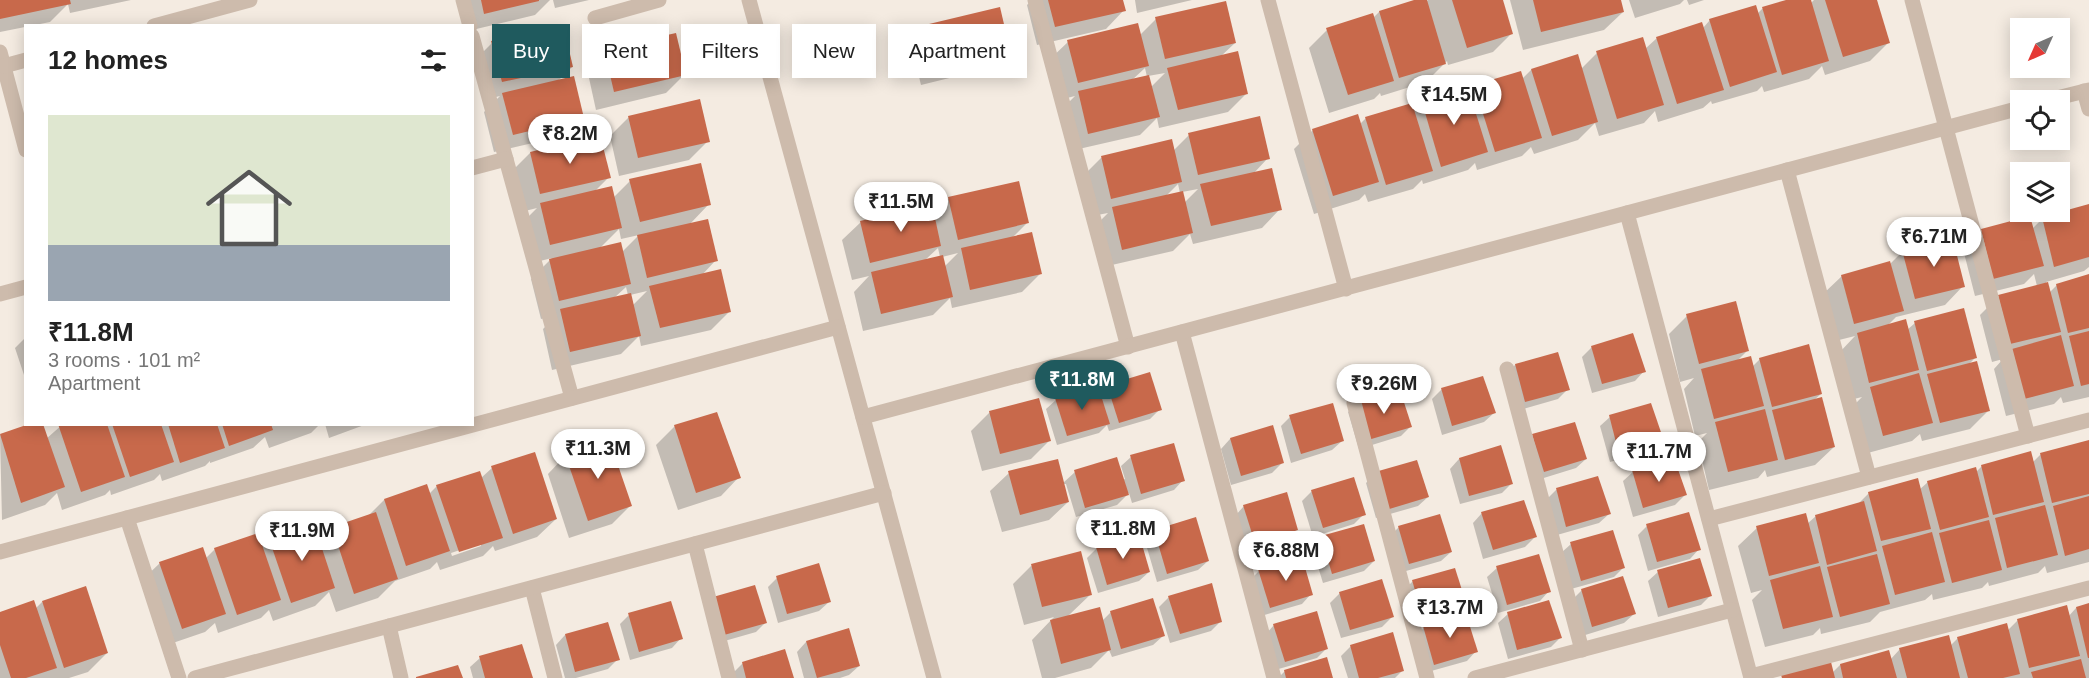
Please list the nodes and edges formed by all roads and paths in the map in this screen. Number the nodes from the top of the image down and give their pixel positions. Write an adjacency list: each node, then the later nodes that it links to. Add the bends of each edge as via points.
1 (250, 0): 8 (street)
2 (463, 0): 11 (street)
3 (658, 0): 9 (street)
4 (749, 0): 28 (street)
5 (1035, 0): 30 (street)
6 (1268, 0): 26 (street)
7 (1912, 0): 19 (street)
8 (232, 2): 10 (street)
9 (595, 18)
10 (160, 24)
11 (469, 24)
12 (474, 43): 21 (street)
13 (2, 59): 14 (street); 20 (street)
14 (24, 60)
15 (2087, 90): 16 (street); 17 (street)
16 (2070, 94)
17 (2089, 109)
18 (2010, 111): 19 (street)
19 (1946, 128): 23 (street); 38 (street)
20 (24, 142)
21 (506, 159): 22 (street); 32 (street)
22 (474, 167)
23 (1787, 170): 24 (street); 39 (street)
24 (1627, 213): 26 (street); 42 (street)
25 (24, 288): 27 (street)
26 (1346, 289): 29 (street)
27 (0, 294)
28 (838, 327): 32 (street); 34 (street)
29 (1182, 332): 30 (street); 58 (street)
30 (1128, 347): 34 (street)
31 (1507, 369): 49 (street)
32 (572, 398): 36 (street)
33 (1354, 403): 59 (street)
34 (863, 417): 40 (street)
35 (2089, 420): 38 (street)
36 (474, 424)
37 (468, 426): 41 (street)
38 (2028, 435): 39 (street)
39 (1869, 477): 42 (street)
40 (884, 493): 43 (street); 57 (street)
41 (128, 518): 44 (street); 52 (street)
42 (1709, 519): 47 (street)
43 (695, 544): 45 (street); 56 (street)
44 (0, 552)
45 (532, 588): 48 (street); 55 (street)
46 (2089, 588): 51 (street)
47 (1732, 610): 49 (street); 51 (street)
48 (389, 626): 50 (street); 54 (street)
49 (1582, 650): 60 (street)
50 (229, 674): 53 (street)
51 (1751, 677)
52 (179, 678)
53 (195, 678)
54 (401, 678)
55 (555, 678)
56 (729, 678)
57 (934, 678)
58 (1274, 678)
59 (1427, 678)
60 (1475, 678)

